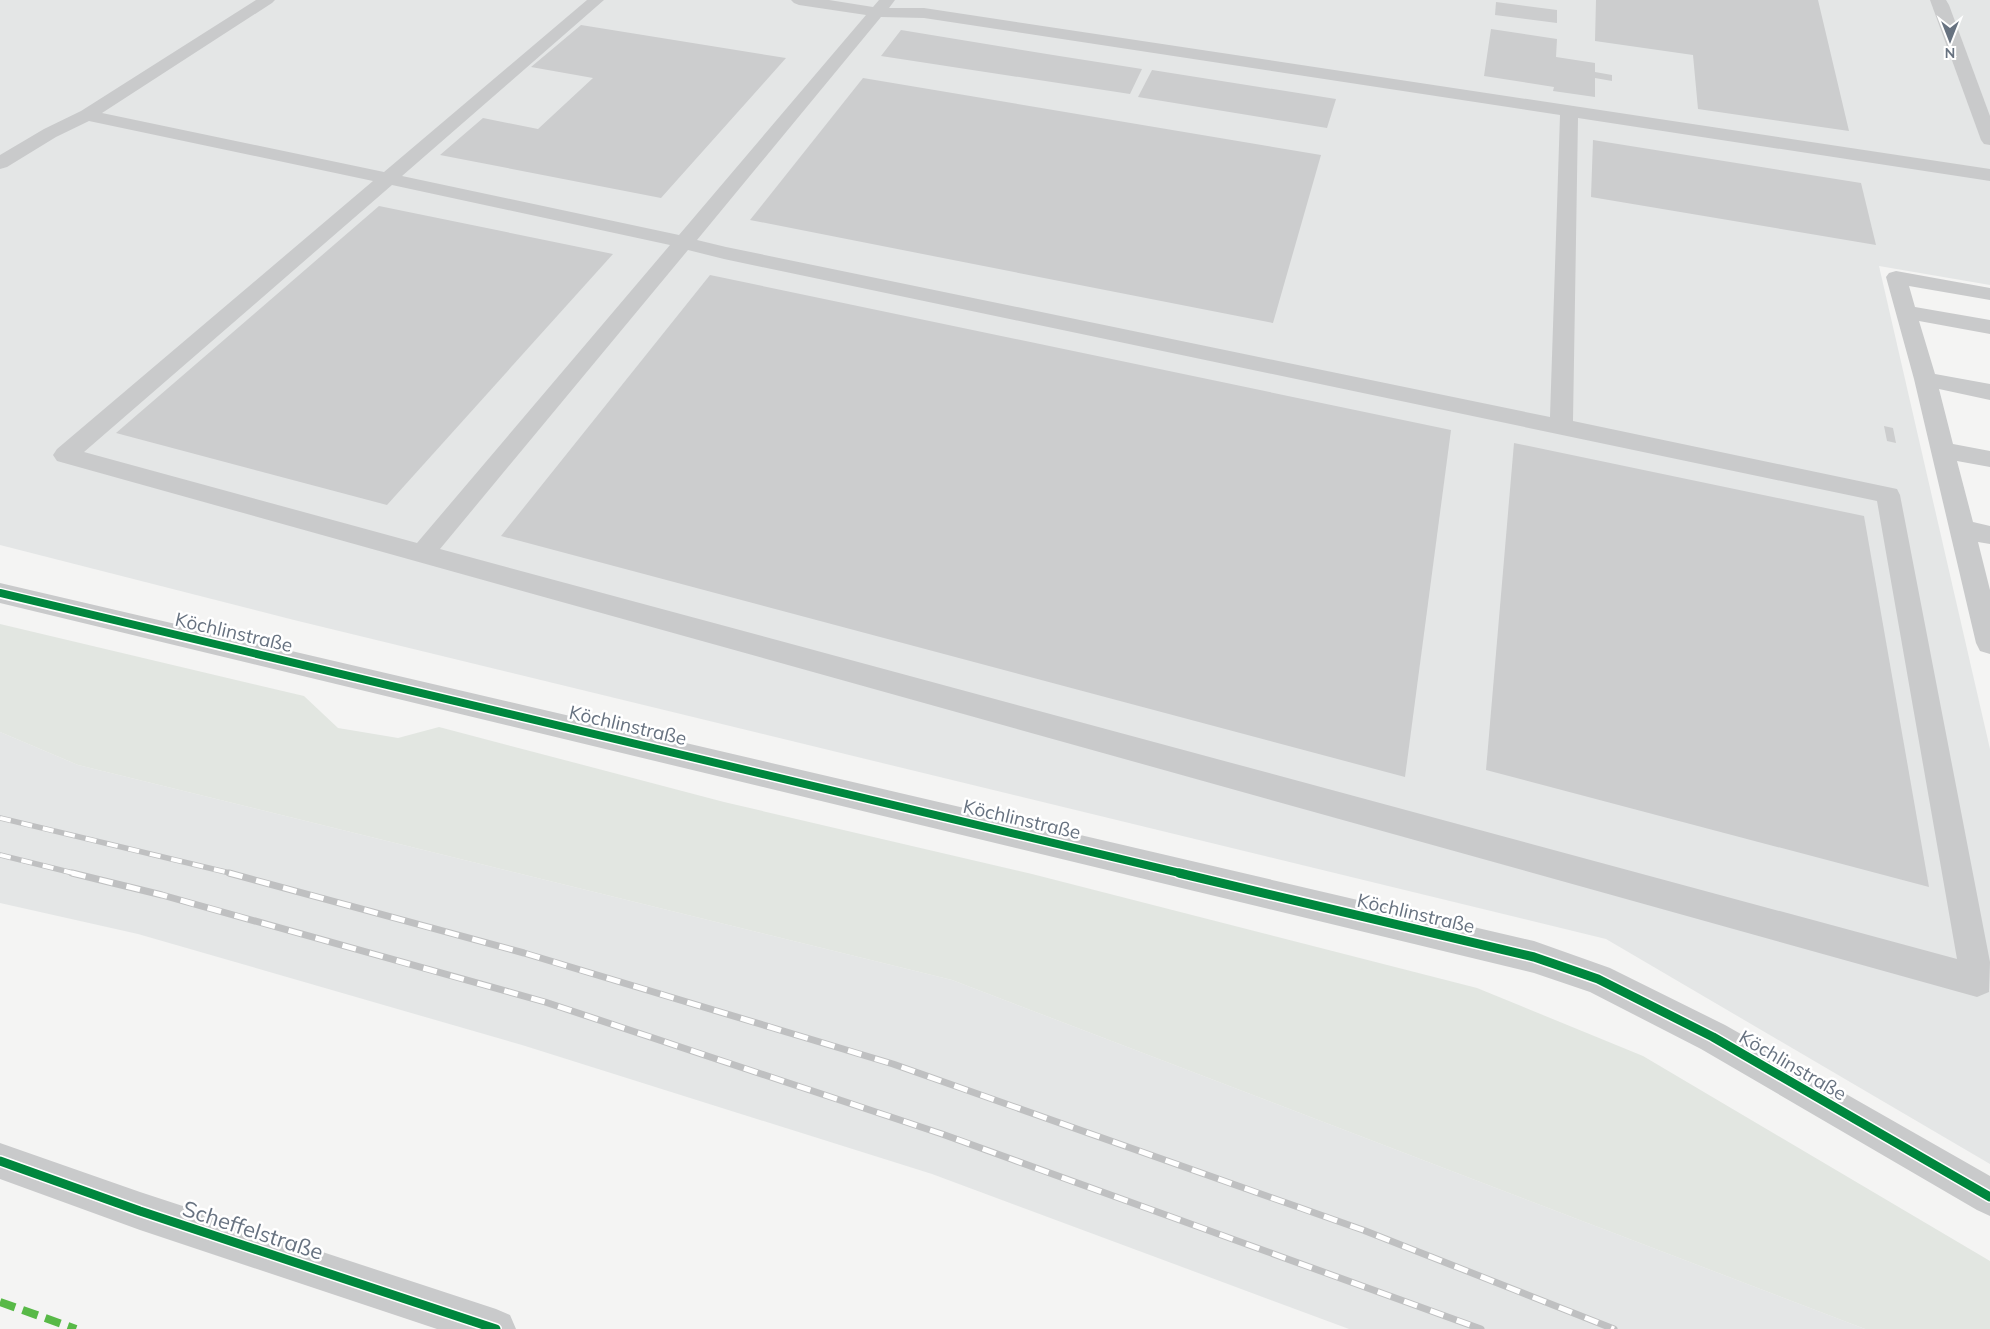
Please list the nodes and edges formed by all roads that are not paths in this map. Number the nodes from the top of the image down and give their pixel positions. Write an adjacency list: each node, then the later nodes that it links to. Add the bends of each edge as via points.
1 (268, 0): 7 (street)
2 (596, 0): 11 (street)
3 (799, 0): 5 (street)
4 (1938, 0): 8 (street)
5 (882, 6): 6 (street); 12 (street)
6 (1569, 111): 10 (street); 18 (street)
7 (87, 115): 9 (street); 11 (street)
8 (1990, 140)
9 (3, 158)
10 (1990, 175)
11 (387, 178): 12 (street); 23 (street, via 65,455)
12 (684, 242): 18 (street); 23 (street)
13 (1990, 294): 14 (street, via 1896,277)
14 (1906, 312): 15 (street); 16 (street)
15 (1990, 327)
16 (1925, 379): 17 (street); 19 (street)
17 (1990, 392)
18 (1561, 427): 23 (street, via 1888,495 1977,981)
19 (1942, 450): 20 (street); 21 (street)
20 (1990, 459)
21 (1962, 529): 22 (street); 25 (street)
22 (1990, 535)
23 (422, 554)
24 (0, 594): 28 (street, Köchlinstraße, via 1534,957 1598,979 1713,1038)
25 (1986, 609): 26 (street)
26 (1990, 643)
27 (0, 1161): 29 (street, Scheffelstraße)
28 (1990, 1198)
29 (496, 1329)

